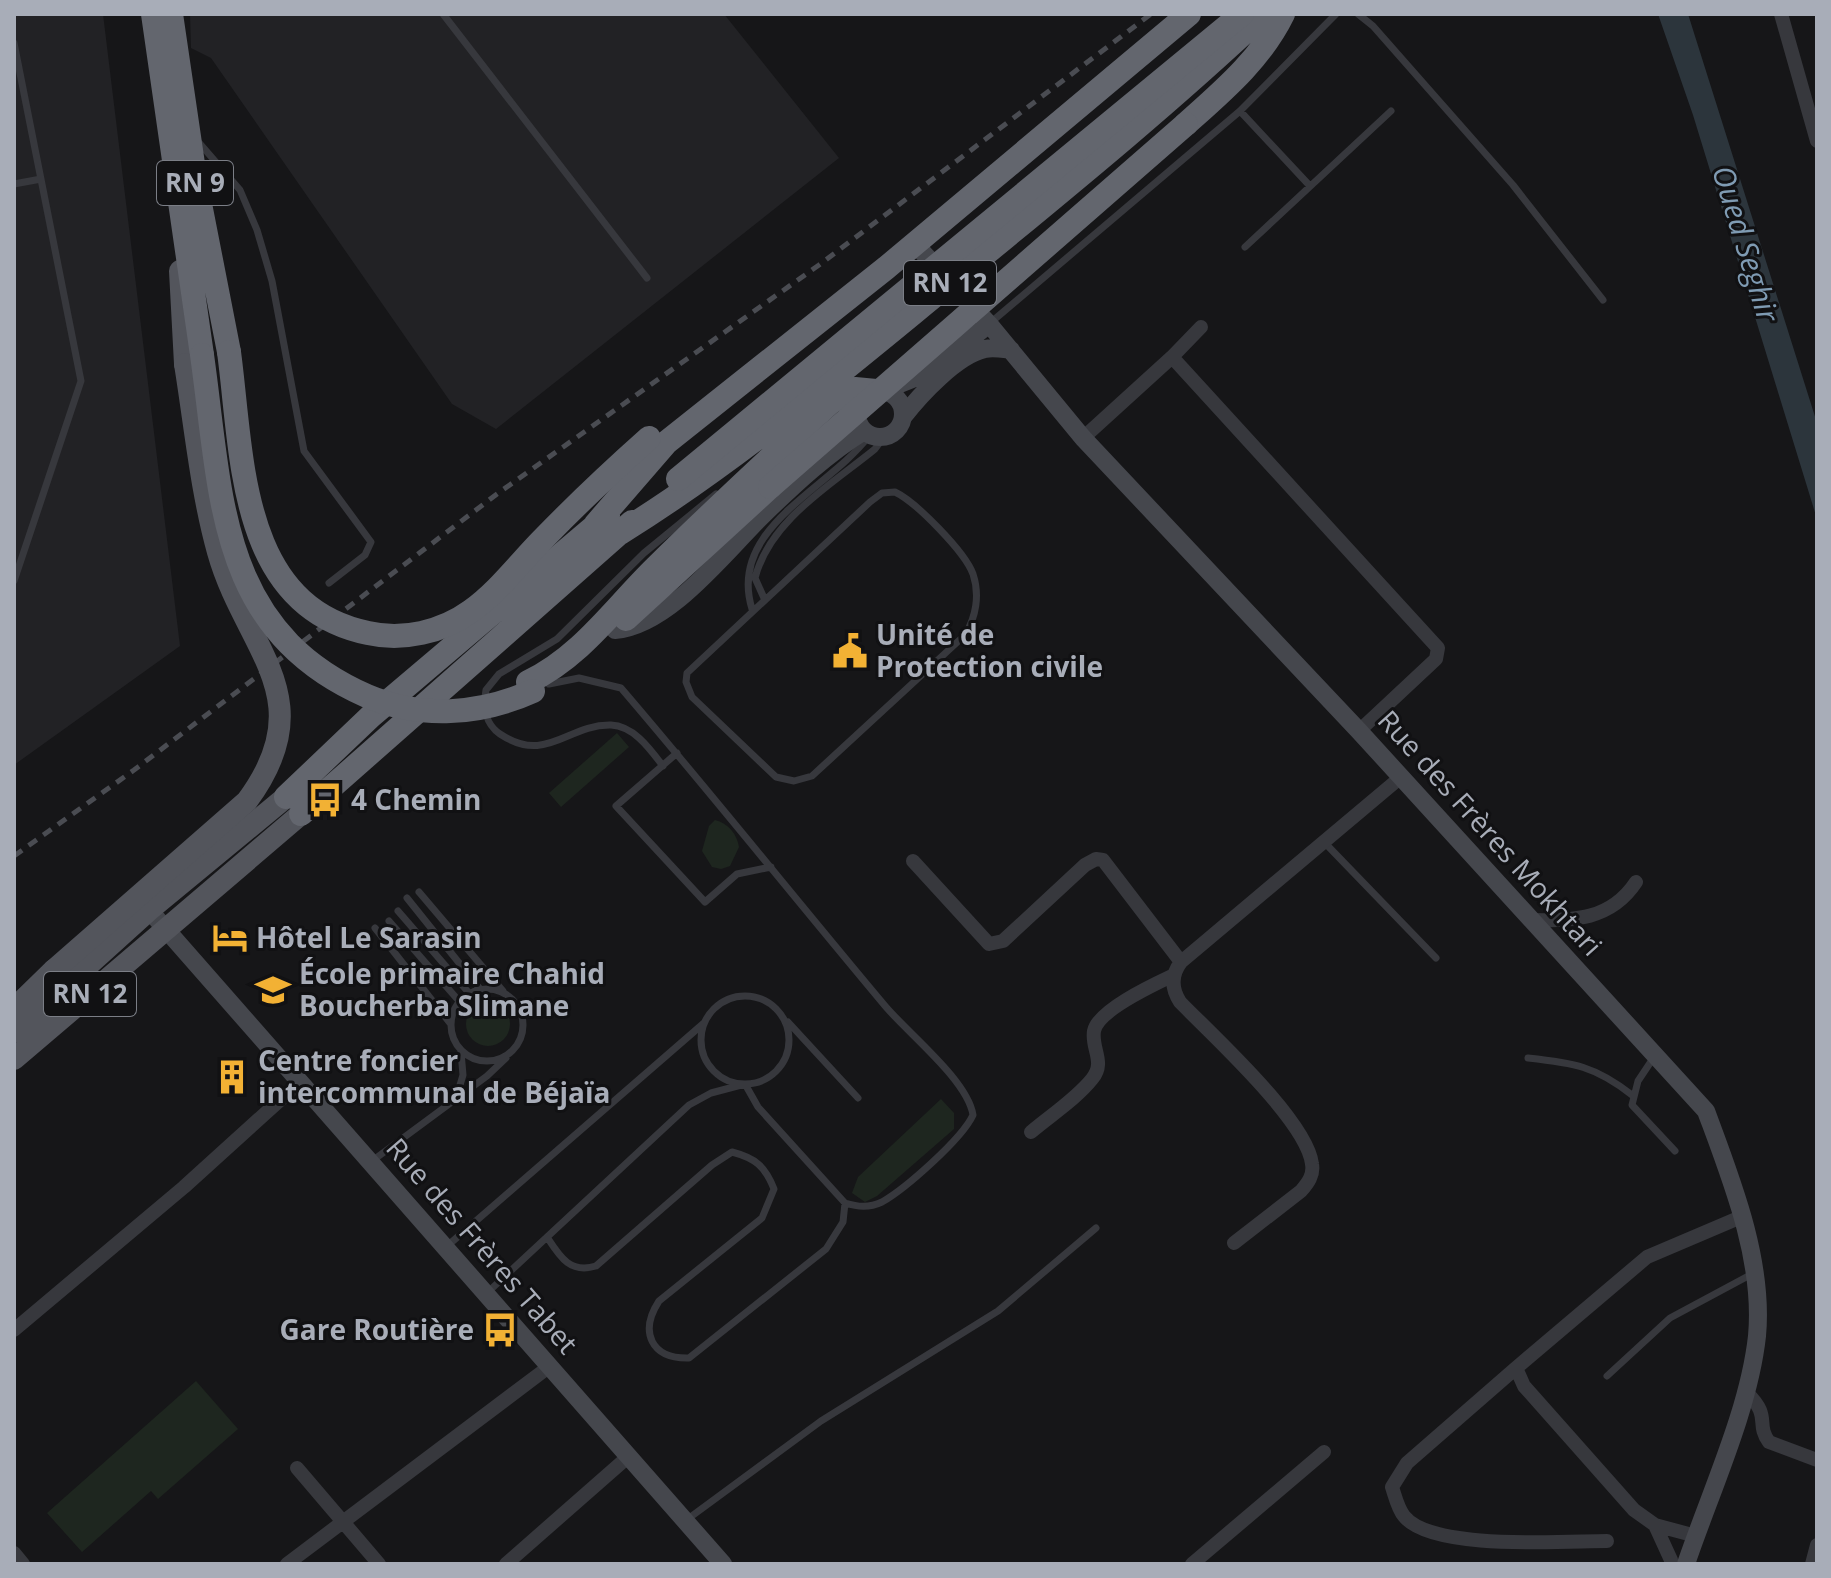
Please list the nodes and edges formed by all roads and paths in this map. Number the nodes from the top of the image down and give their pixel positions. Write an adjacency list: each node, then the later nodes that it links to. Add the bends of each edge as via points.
1 (153, 14): 17 (highway)
2 (171, 14): 15 (highway, RN 9)
3 (443, 14): 23 (lane)
4 (1189, 14): 21 (highway, RN 12)
5 (1218, 14): 36 (highway, RN 12)
6 (1242, 14): 36 (highway, RN 12, bridge)
7 (1264, 14): 24 (highway, RN 12, via 1195,79)
8 (1283, 14): 45 (highway, bridge, via 1251,63 1186,124 805,456)
9 (1336, 14): 13 (lane)
10 (1358, 14): 25 (lane, via 1513,185)
11 (1781, 14): 16 (street)
12 (14, 43): 18 (lane)
13 (1240, 111): 20 (lane); 26 (lane)
14 (1391, 111): 20 (lane)
15 (189, 134): 17 (highway, RN 9); 42 (lane, via 240,190 257,230 272,281 304,451 371,542 365,555)
16 (1817, 141)
17 (186, 173): 29 (highway, RN 9); 29 (main road)
18 (41, 179): 19 (lane); 41 (lane, via 81,381)
19 (14, 184)
20 (1310, 186): 22 (lane)
21 (915, 244): 24 (street, Rue des Frères Mokhtari); 29 (highway, bridge, via 868,268 816,305 649,438 474,609 440,628 382,636 356,631 316,613 277,575 264,551); 39 (highway, RN 12, via 667,442)
22 (1245, 247)
23 (647, 278)
24 (950, 283): 26 (street, Rue des Frères Mokhtari); 40 (highway, RN 12, via 696,486)
25 (1603, 300)
26 (989, 324): 28 (street, Rue des Frères Mokhtari); 31 (street, via 930,372)
27 (1201, 327): 30 (street)
28 (1011, 350): 32 (street, via 985,349 969,357 934,382); 34 (street, Rue des Frères Mokhtari)
29 (207, 356): 46 (highway, bridge, via 226,521 238,564 264,614 300,657 376,699 435,712 496,705); 70 (main road, bridge, via 219,555 277,686 280,730 269,768 247,801)
30 (1172, 357): 34 (street); 47 (street, via 1438,648 1436,659)
31 (879, 391): 32 (street, via 900,403); 33 (street, via 859,404 857,418); 35 (highway, via 849,391)
32 (903, 417): 33 (street, via 897,430)
33 (873, 434): 43 (lane, via 875,449 769,543 755,578); 44 (lane, via 762,538 747,577); 45 (street, via 824,458 685,593 634,629)
34 (1083, 438): 47 (street, Rue des Frères Mokhtari)
35 (773, 455): 37 (lane, via 754,462); 46 (highway)
36 (673, 473): 39 (highway, RN 12); 40 (highway, RN 12)
37 (731, 481)
38 (719, 491): 49 (lane, via 644,553 557,639 499,674 483,702 497,732 522,746 548,745 611,725 630,731)
39 (595, 525): 51 (highway, RN 12, via 371,716)
40 (620, 533): 51 (highway, RN 12)
41 (15, 576)
42 (329, 583)
43 (764, 598): 44 (lane); 44 (lane, via 870,502 895,492 910,500 965,562 973,575 977,612 965,635 812,776 794,781 776,777 692,697 686,682 687,673)
44 (752, 609)
45 (615, 630): 46 (highway)
46 (539, 683): 48 (lane, via 579,678 621,688)
47 (1359, 731): 50 (street, Rue des Frères Mokhtari)
48 (677, 753): 49 (lane); 54 (lane)
49 (663, 766): 54 (lane, via 616,806 705,902 737,874)
50 (1401, 777): 52 (street); 60 (street, Rue des Frères Mokhtari)
51 (293, 806): 58 (main road, RN 12); 63 (main road, RN 12)
52 (1324, 842): 64 (lane); 65 (street)
53 (913, 861): 65 (street, via 989,944 1003,941 1085,865 1103,860)
54 (771, 867): 88 (lane, via 971,1102 967,1128 904,1184 881,1202 860,1208)
55 (1636, 882): 60 (street, via 1629,894 1597,916)
56 (419, 892): 68 (lane)
57 (407, 898): 66 (lane)
58 (149, 910): 63 (street); 74 (main road, RN 12)
59 (398, 911): 67 (lane)
60 (1532, 920): 76 (street, Rue des Frères Mokhtari)
61 (389, 921): 69 (lane)
62 (375, 928): 72 (lane)
63 (166, 929): 79 (main road, RN 12); 80 (street, Rue des Frères Tabet)
64 (1436, 958)
65 (1178, 968): 85 (street, via 1099,1022 1094,1030 1099,1066 1093,1078); 92 (street, via 1176,996 1280,1107 1313,1165 1301,1191)
66 (480, 989): 67 (lane); 68 (lane)
67 (469, 993): 69 (lane)
68 (504, 993): 77 (lane, via 521,1011 523,1023 522,1035)
69 (459, 1001): 72 (lane)
70 (14, 1009)
71 (781, 1015): 73 (lane, via 747,996 721,1003); 81 (lane, via 789,1041 780,1066 771,1076); 84 (lane)
72 (450, 1023): 75 (lane)
73 (704, 1023): 81 (lane, via 701,1037 708,1064 718,1075); 93 (lane)
74 (14, 1032)
75 (459, 1047): 77 (lane, via 475,1060); 83 (lane, via 463,1075)
76 (1656, 1055): 82 (lane); 89 (street, Rue des Frères Mokhtari, via 1706,1111)
77 (507, 1057): 83 (lane)
78 (1528, 1058): 82 (lane, via 1586,1066)
79 (14, 1059)
80 (301, 1081): 87 (street, Rue des Frères Tabet); 96 (street)
81 (745, 1084): 88 (lane, via 758,1107); 91 (lane, via 689,1105)
82 (1632, 1095): 86 (lane, via 1632,1105)
83 (456, 1097): 87 (lane)
84 (858, 1098)
85 (1031, 1132)
86 (1675, 1151)
87 (372, 1161): 93 (street, Rue des Frères Tabet)
88 (845, 1203): 91 (lane, via 843,1222 826,1249 689,1358 672,1358 657,1348 647,1331 649,1316 659,1301 762,1218 774,1189 753,1157 732,1152 712,1165 596,1266 582,1271 570,1267)
89 (1741, 1217): 94 (street, Rue des Frères Mokhtari); 98 (street, via 1647,1257)
90 (1096, 1228): 105 (lane, via 998,1311 821,1421)
91 (547, 1237): 95 (lane)
92 (1234, 1243)
93 (446, 1247): 95 (street, Rue des Frères Tabet)
94 (1754, 1273): 99 (lane, via 1670,1318); 100 (street, Rue des Frères Mokhtari, via 1757,1334)
95 (486, 1293): 97 (street, Rue des Frères Tabet)
96 (14, 1330)
97 (550, 1366): 102 (street, Rue des Frères Tabet); 106 (street)
98 (1516, 1368): 107 (street, via 1532,1394 1634,1510); 108 (street, via 1407,1463 1392,1487 1404,1517 1421,1529 1486,1541)
99 (1607, 1376)
100 (1747, 1393): 103 (street, via 1762,1409 1769,1442); 111 (street, Rue des Frères Mokhtari)
101 (1324, 1452): 117 (street)
102 (629, 1456): 105 (street, Rue des Frères Tabet); 112 (street)
103 (1817, 1460)
104 (297, 1468): 106 (street)
105 (685, 1521): 116 (street, Rue des Frères Tabet)
106 (341, 1523): 114 (street); 115 (street)
107 (1655, 1525): 111 (street); 111 (street)
108 (1607, 1541)
109 (1817, 1545): 118 (street)
110 (14, 1553): 113 (street)
111 (1681, 1554)
112 (516, 1561)
113 (23, 1564)
114 (287, 1564)
115 (379, 1564)
116 (723, 1564)
117 (1192, 1564)
118 (1812, 1564)

